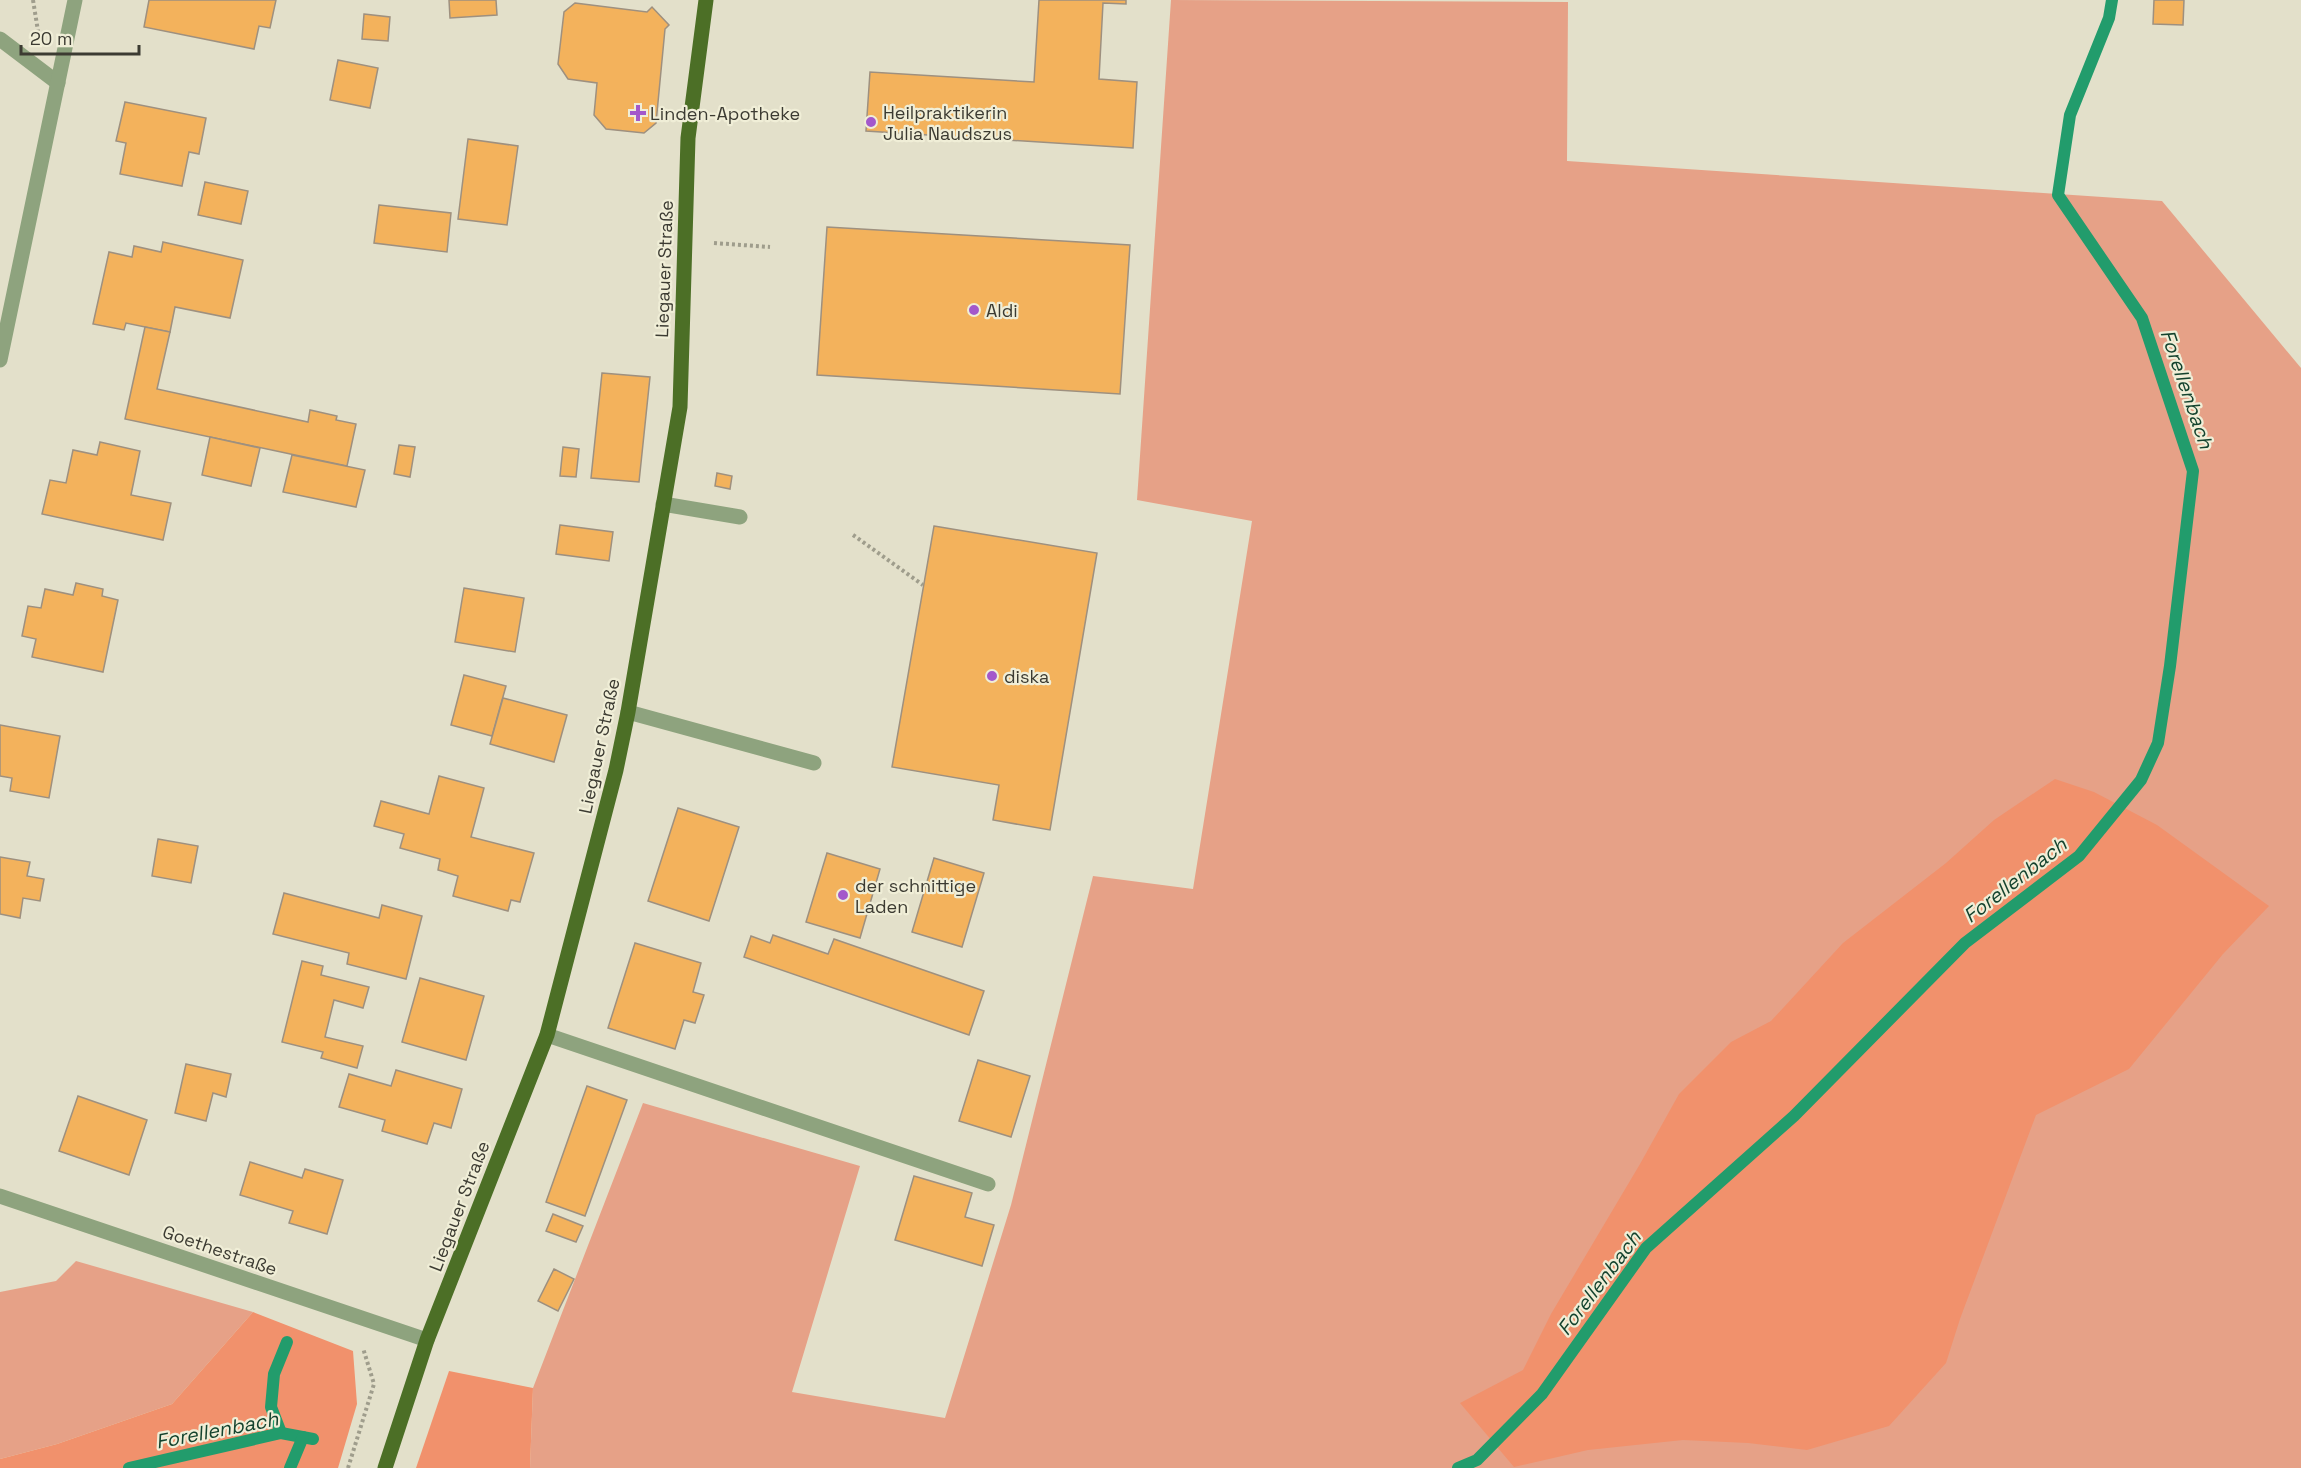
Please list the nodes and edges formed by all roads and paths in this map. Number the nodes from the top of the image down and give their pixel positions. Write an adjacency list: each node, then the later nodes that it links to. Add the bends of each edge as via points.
1 (75, 0): 4 (street)
2 (706, 0): 8 (main road, Liegauer Straße, via 688,138 680,407)
3 (0, 39): 4 (street)
4 (58, 83): 7 (street)
5 (706, 242): 6 (path)
6 (770, 248)
7 (0, 360)
8 (663, 504): 9 (street); 12 (main road, Liegauer Straße)
9 (740, 518)
10 (853, 535): 11 (path)
11 (923, 585)
12 (628, 712): 13 (street); 14 (main road, Liegauer Straße)
13 (814, 763)
14 (547, 1035): 15 (street); 18 (main road, Liegauer Straße)
15 (988, 1184)
16 (0, 1196): 17 (street, Goethestraße)
17 (354, 1316): 18 (street, Goethestraße); 19 (path, via 374,1384)
18 (427, 1340): 20 (main road, Liegauer Straße)
19 (348, 1468)
20 (385, 1468)

